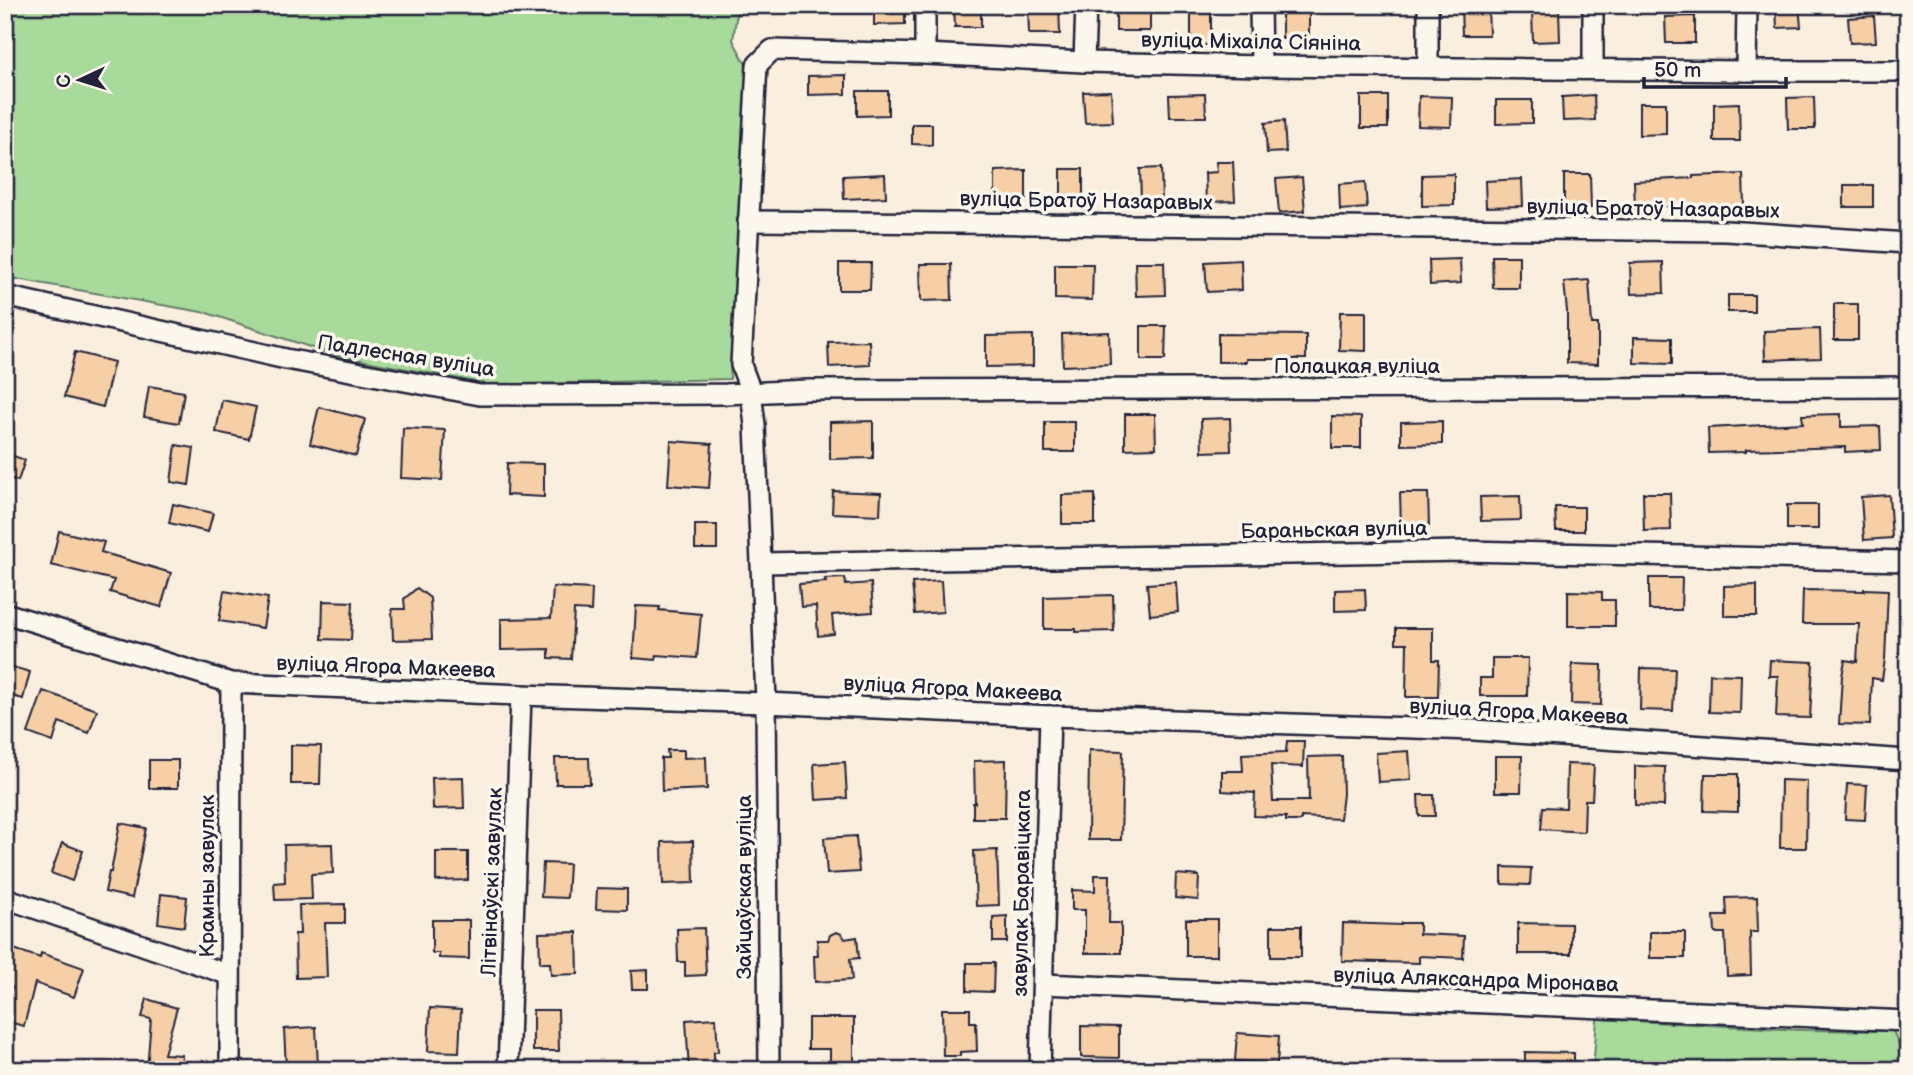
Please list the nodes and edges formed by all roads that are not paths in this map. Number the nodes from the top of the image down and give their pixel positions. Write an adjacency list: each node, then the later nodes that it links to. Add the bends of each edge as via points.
1 (925, 5): 7 (street)
2 (1086, 5): 8 (street)
3 (1260, 5): 9 (street)
4 (1428, 5): 10 (street)
5 (1593, 5): 11 (street)
6 (1747, 5): 12 (street)
7 (925, 54): 8 (street, вуліца Міхаіла Сіяніна); 14 (street, вуліца Міхаіла Сіяніна, via 772,50 757,65)
8 (1084, 62): 9 (street, вуліца Міхаіла Сіяніна)
9 (1261, 66): 10 (street, вуліца Міхаіла Сіяніна)
10 (1428, 67): 11 (street, вуліца Міхаіла Сіяніна)
11 (1593, 69): 12 (street, вуліца Міхаіла Сіяніна)
12 (1746, 71): 13 (street, вуліца Міхаіла Сіяніна)
13 (1908, 71)
14 (748, 221): 15 (street, вуліца Братоў Назаравых, via 1726,231); 19 (street, via 741,365)
15 (1908, 243)
16 (5, 296): 19 (street, Падлесная вуліца, via 286,359 480,395)
17 (1908, 387): 18 (street, Полацкая вуліца)
18 (807, 390): 19 (street, Падлесная вуліца)
19 (751, 392): 21 (street)
20 (1908, 561): 21 (street, Бараньская вуліца, via 1464,551)
21 (761, 563): 25 (street)
22 (5, 613): 23 (street, вуліца Ягора Макеева)
23 (231, 683): 24 (street, вуліца Ягора Макеева); 29 (street, Крамны завулак)
24 (521, 695): 25 (street, вуліца Ягора Макеева); 33 (street, Літвінаўскі завулак)
25 (766, 703): 26 (street, вуліца Ягора Макеева); 34 (street, Зайцаўская вуліца)
26 (1050, 716): 27 (street, вуліца Ягора Макеева, via 1474,730); 30 (street, завулак Баравіцкага)
27 (1908, 760)
28 (5, 898): 29 (street)
29 (230, 975): 32 (street, Крамны завулак)
30 (1043, 984): 31 (street, вуліца Аляксандра Міронава); 35 (street, завулак Баравіцкага)
31 (1908, 1021)
32 (230, 1070)
33 (508, 1070)
34 (769, 1070)
35 (1040, 1070)

